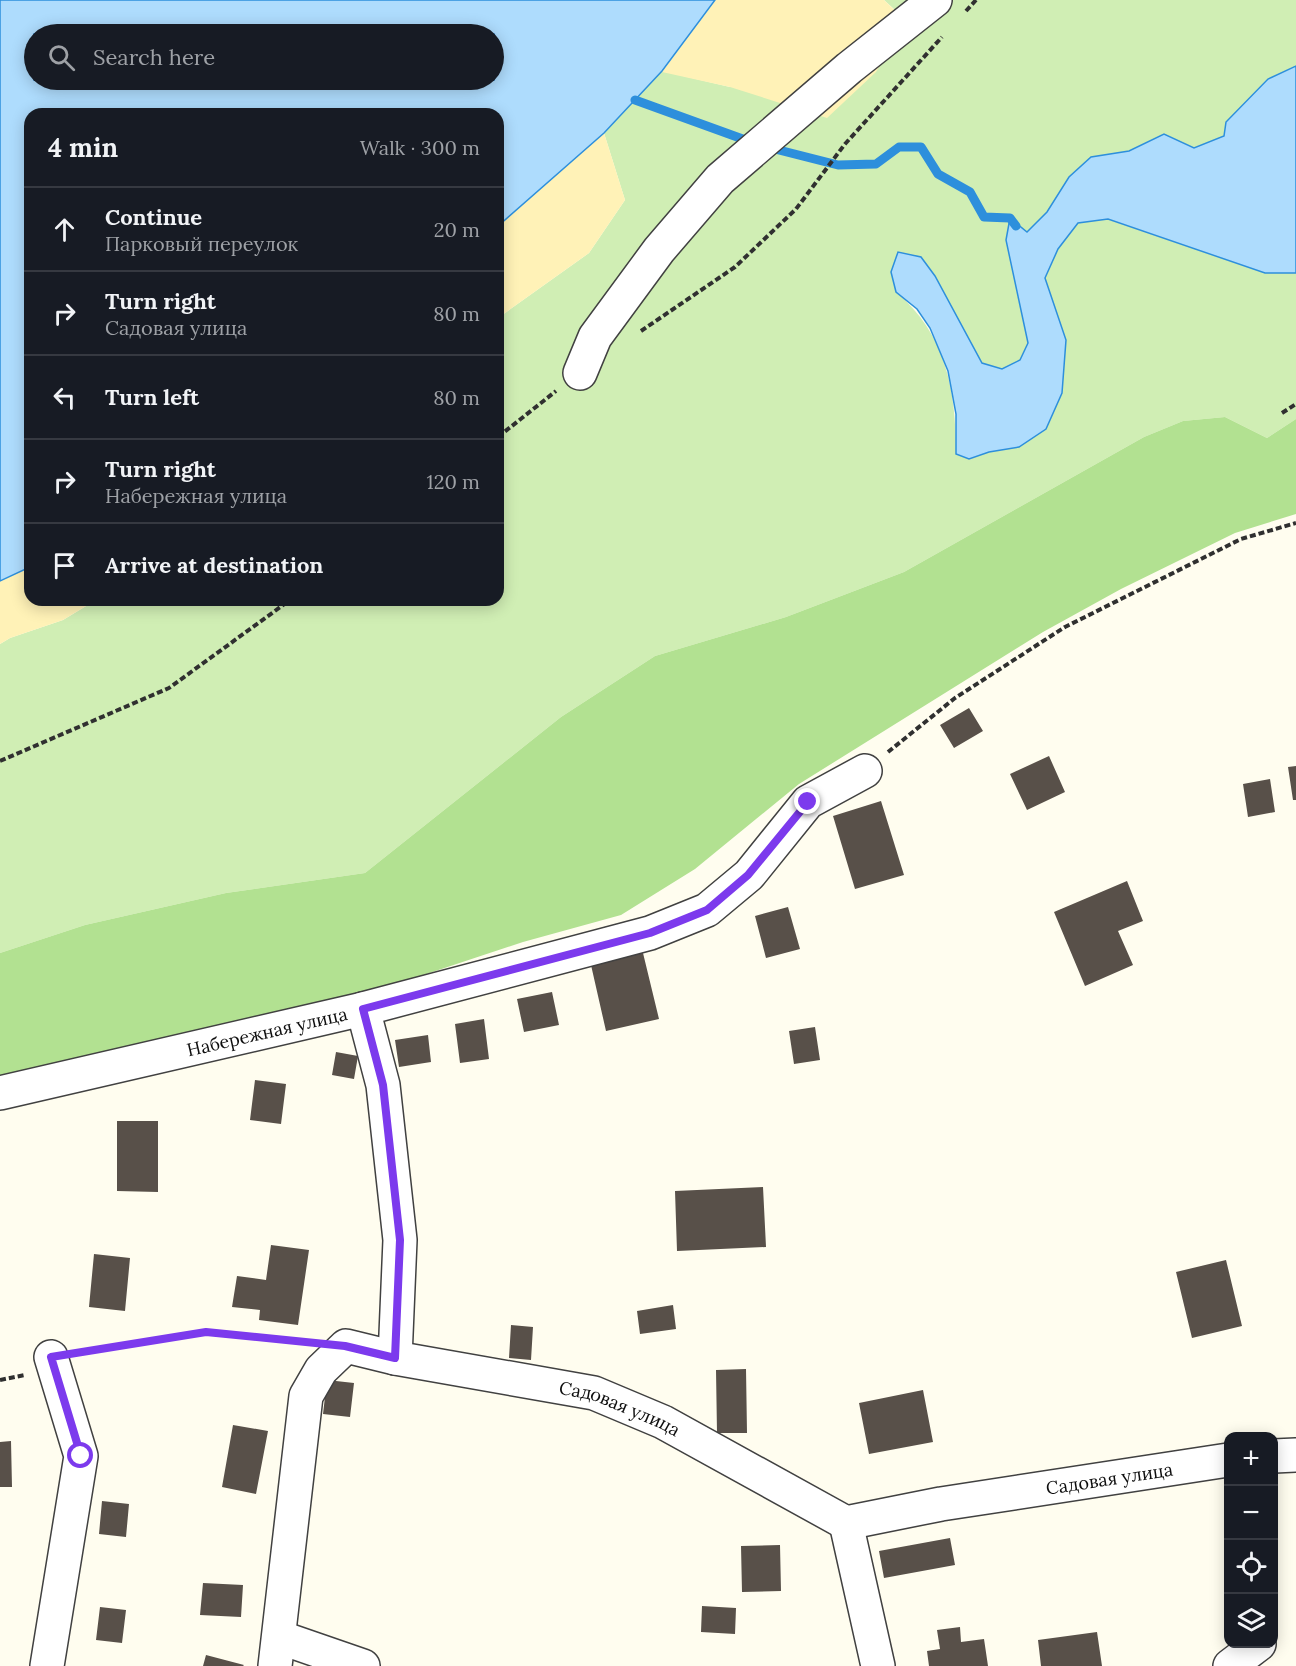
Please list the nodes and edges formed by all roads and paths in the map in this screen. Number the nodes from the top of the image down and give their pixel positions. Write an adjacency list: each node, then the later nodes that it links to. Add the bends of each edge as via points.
1 (976, 0): 2 (path)
2 (948, 8): 5 (street, via 849,68 720,179 659,250 595,337)
3 (945, 34): 4 (path, via 845,144 796,209 735,267)
4 (638, 333)
5 (580, 373): 8 (path)
6 (1296, 404): 7 (path)
7 (1282, 413)
8 (504, 432)
9 (1296, 523): 12 (path, via 1241,539 1065,627 955,698)
10 (282, 606): 11 (path, via 169,688)
11 (0, 761)
12 (864, 771): 13 (street, Набережная улица, via 808,802 748,875 707,910 650,933)
13 (363, 1009): 14 (street, Набережная улица); 17 (street, via 383,1085 400,1240)
14 (0, 1093)
15 (345, 1346): 16 (path, via 206,1332); 17 (street, Садовая улица); 24 (street, via 321,1370 306,1396)
16 (51, 1357): 18 (path, via 50,1369); 25 (street, via 81,1456)
17 (395, 1358): 22 (street, Садовая улица, via 603,1397 663,1422)
18 (0, 1380)
19 (1296, 1455): 20 (street)
20 (1278, 1456)
21 (1224, 1461): 22 (street, Садовая улица, via 940,1504)
22 (846, 1523): 27 (street)
23 (1255, 1648): 28 (street)
24 (277, 1651): 26 (street)
25 (47, 1666)
26 (363, 1666)
27 (878, 1666)
28 (1230, 1666)

